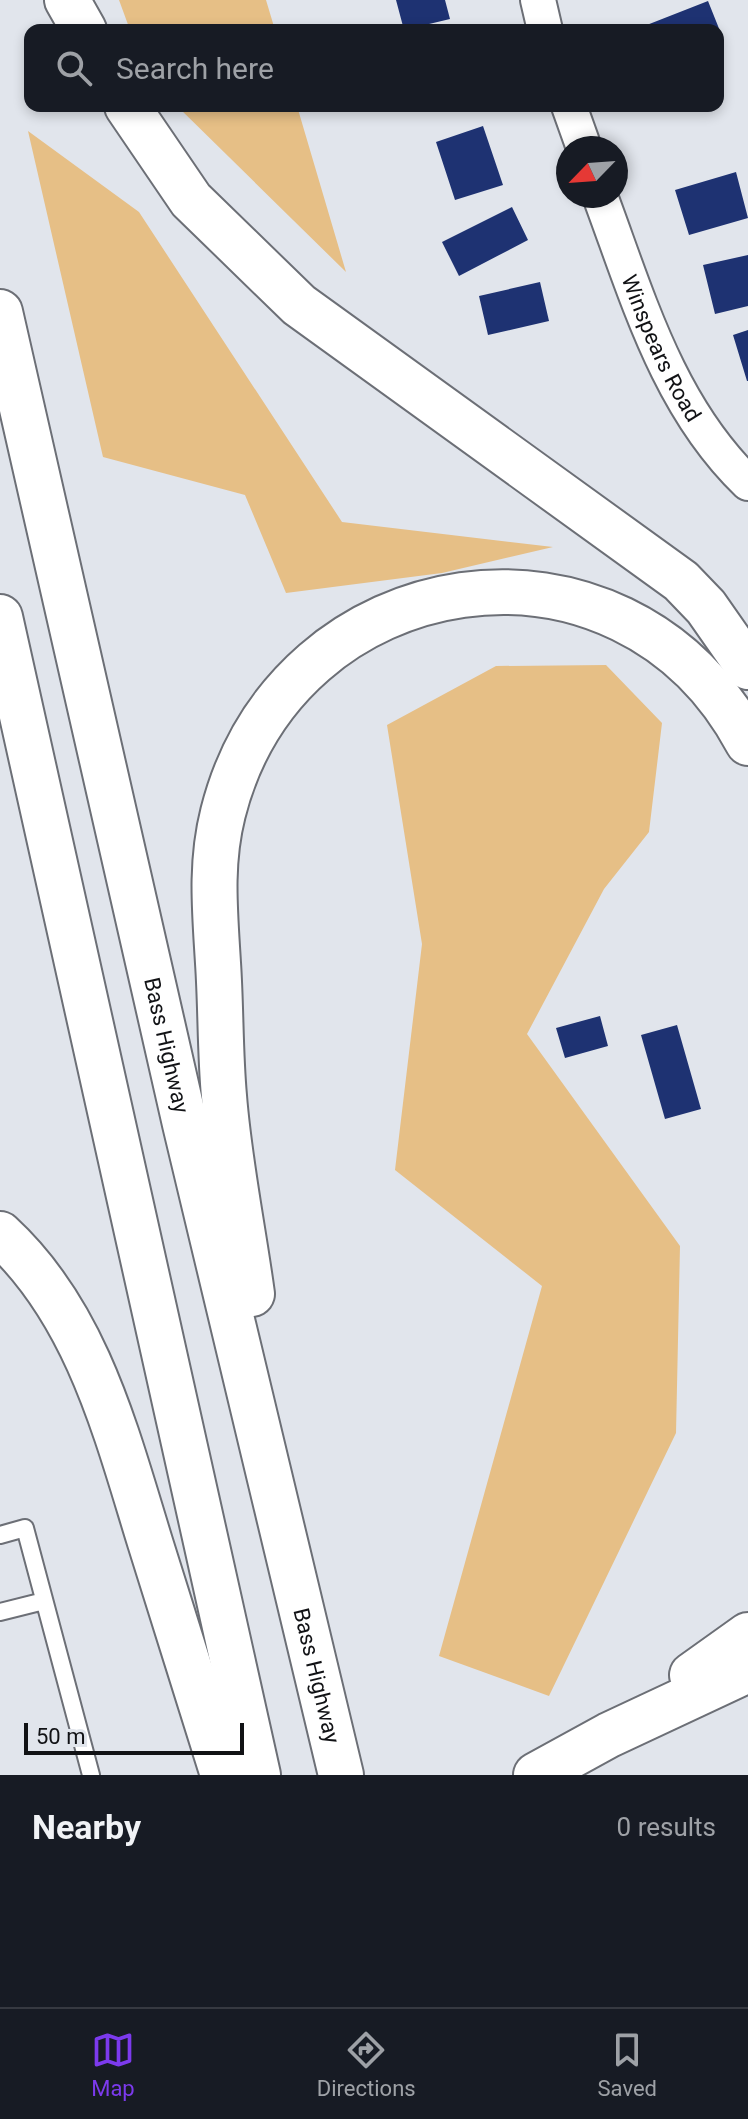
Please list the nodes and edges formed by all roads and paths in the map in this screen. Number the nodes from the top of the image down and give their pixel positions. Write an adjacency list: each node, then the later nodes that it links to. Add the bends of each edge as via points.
1 (67, 0): 3 (highway)
2 (538, 0): 4 (street)
3 (81, 24)
4 (544, 24)
5 (131, 112): 12 (highway, via 191,200 299,305 681,581)
6 (571, 112): 7 (street)
7 (580, 136)
8 (605, 208): 10 (street, Winspears Road, via 664,365 699,428)
9 (0, 312): 16 (highway, Bass Highway, via 185,1124)
10 (748, 483)
11 (0, 617): 24 (highway)
12 (748, 667)
13 (748, 743): 16 (highway, via 701,675 654,636 598,607 539,592 505,590 459,593 422,603 353,633 293,682 250,744 223,814 212,898 224,1097)
14 (0, 1234): 23 (highway, via 38,1274 64,1312 99,1382)
15 (0, 1535): 17 (lane, via 25,1528)
16 (289, 1549): 25 (highway, Bass Highway)
17 (44, 1601): 18 (lane); 22 (lane)
18 (0, 1612)
19 (748, 1635): 21 (highway)
20 (748, 1670): 21 (highway)
21 (609, 1735): 26 (highway)
22 (91, 1775)
23 (223, 1775)
24 (258, 1775)
25 (341, 1775)
26 (536, 1775)

